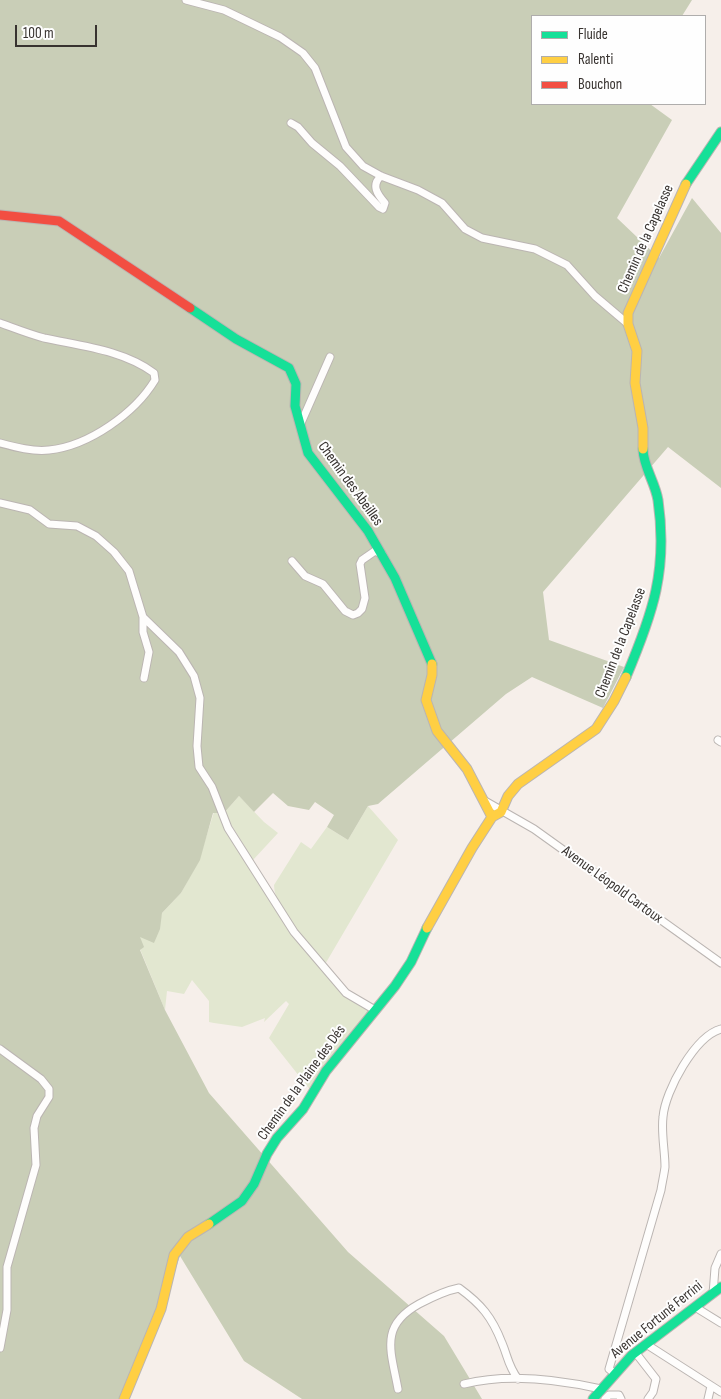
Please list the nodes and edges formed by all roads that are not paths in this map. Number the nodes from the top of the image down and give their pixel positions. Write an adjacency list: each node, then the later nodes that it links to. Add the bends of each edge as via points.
1 (186, 0): 4 (street, via 224,10 280,37 303,53 315,68 346,147 363,166)
2 (291, 123): 4 (street, via 383,209 385,203 375,186)
3 (721, 132): 7 (street, Chemin de la Capelasse, via 685,186 666,224 650,268 630,306)
4 (381, 176): 7 (street, via 442,203 465,229 482,238 535,249 567,265 595,296)
5 (0, 215): 9 (street, Chemin des Abeilles, via 59,221 236,339 289,368 294,375 295,406)
6 (0, 323): 10 (street, via 43,338 80,344 131,359 154,373 155,380 144,398 113,423 72,446 48,451)
7 (628, 324): 17 (street, Chemin de la Capelasse, via 637,347 635,386 643,427 643,456 656,496 661,553 658,586 646,624 610,710 596,729 577,745 524,777 505,798)
8 (330, 357): 9 (street)
9 (300, 423): 12 (street, Chemin des Abeilles, via 308,452 319,470 343,496)
10 (0, 443)
11 (0, 503): 14 (street, via 30,510 49,524 77,526 96,536 129,571)
12 (382, 554): 13 (street, via 374,552 360,564 364,604 353,615 344,611 324,584 305,576); 16 (street, Chemin des Abeilles, via 432,663 426,700 437,730 468,769)
13 (292, 561)
14 (143, 617): 15 (street, via 143,632 149,652); 20 (street, via 179,652 194,676 200,698 199,767 212,787 228,828 294,932 346,993)
15 (144, 678)
16 (484, 800): 17 (street, Chemin des Abeilles); 18 (street, Chemin des Abeilles)
17 (501, 812): 18 (street); 19 (street, Avenue Léopold Cartoux, via 534,829)
18 (492, 817): 20 (street, Chemin de la Plaine des Dés, via 420,940 411,962)
19 (721, 963)
20 (375, 1010): 40 (street, Chemin de la Plaine des Dés, via 326,1071 304,1110 277,1138 242,1201 215,1222 188,1236 179,1246 162,1309)
21 (721, 1029): 33 (street, via 714,1031 691,1051 668,1096 663,1116 665,1169 661,1190 609,1369)
22 (0, 1048): 31 (street, via 42,1079 49,1089 49,1097 36,1116 36,1165 7,1267 7,1310)
23 (721, 1254): 25 (street)
24 (721, 1271): 25 (street)
25 (714, 1279): 27 (street)
26 (721, 1287): 27 (street, Avenue Fortuné Ferrini)
27 (712, 1294): 28 (street, Avenue Fortuné Ferrini)
28 (695, 1307): 29 (street); 30 (street, Avenue Fortuné Ferrini)
29 (721, 1323)
30 (646, 1344): 32 (street, Avenue Fortuné Ferrini); 36 (street)
31 (0, 1348)
32 (635, 1352): 33 (street, Avenue Fortuné Ferrini); 44 (street, via 656,1379 654,1392)
33 (614, 1373): 38 (street, Avenue Fortuné Ferrini)
34 (518, 1379): 35 (street, via 487,1379); 37 (street, via 509,1366 494,1324 480,1304 459,1288 443,1291 397,1320 391,1334); 38 (street, via 575,1383)
35 (464, 1384)
36 (710, 1386): 39 (street); 45 (street)
37 (398, 1389)
38 (601, 1390): 41 (street, Avenue Fortuné Ferrini)
39 (721, 1392)
40 (124, 1399)
41 (593, 1399)
42 (605, 1399): 43 (street, via 609,1395 619,1395)
43 (621, 1399)
44 (648, 1399)
45 (708, 1399)

